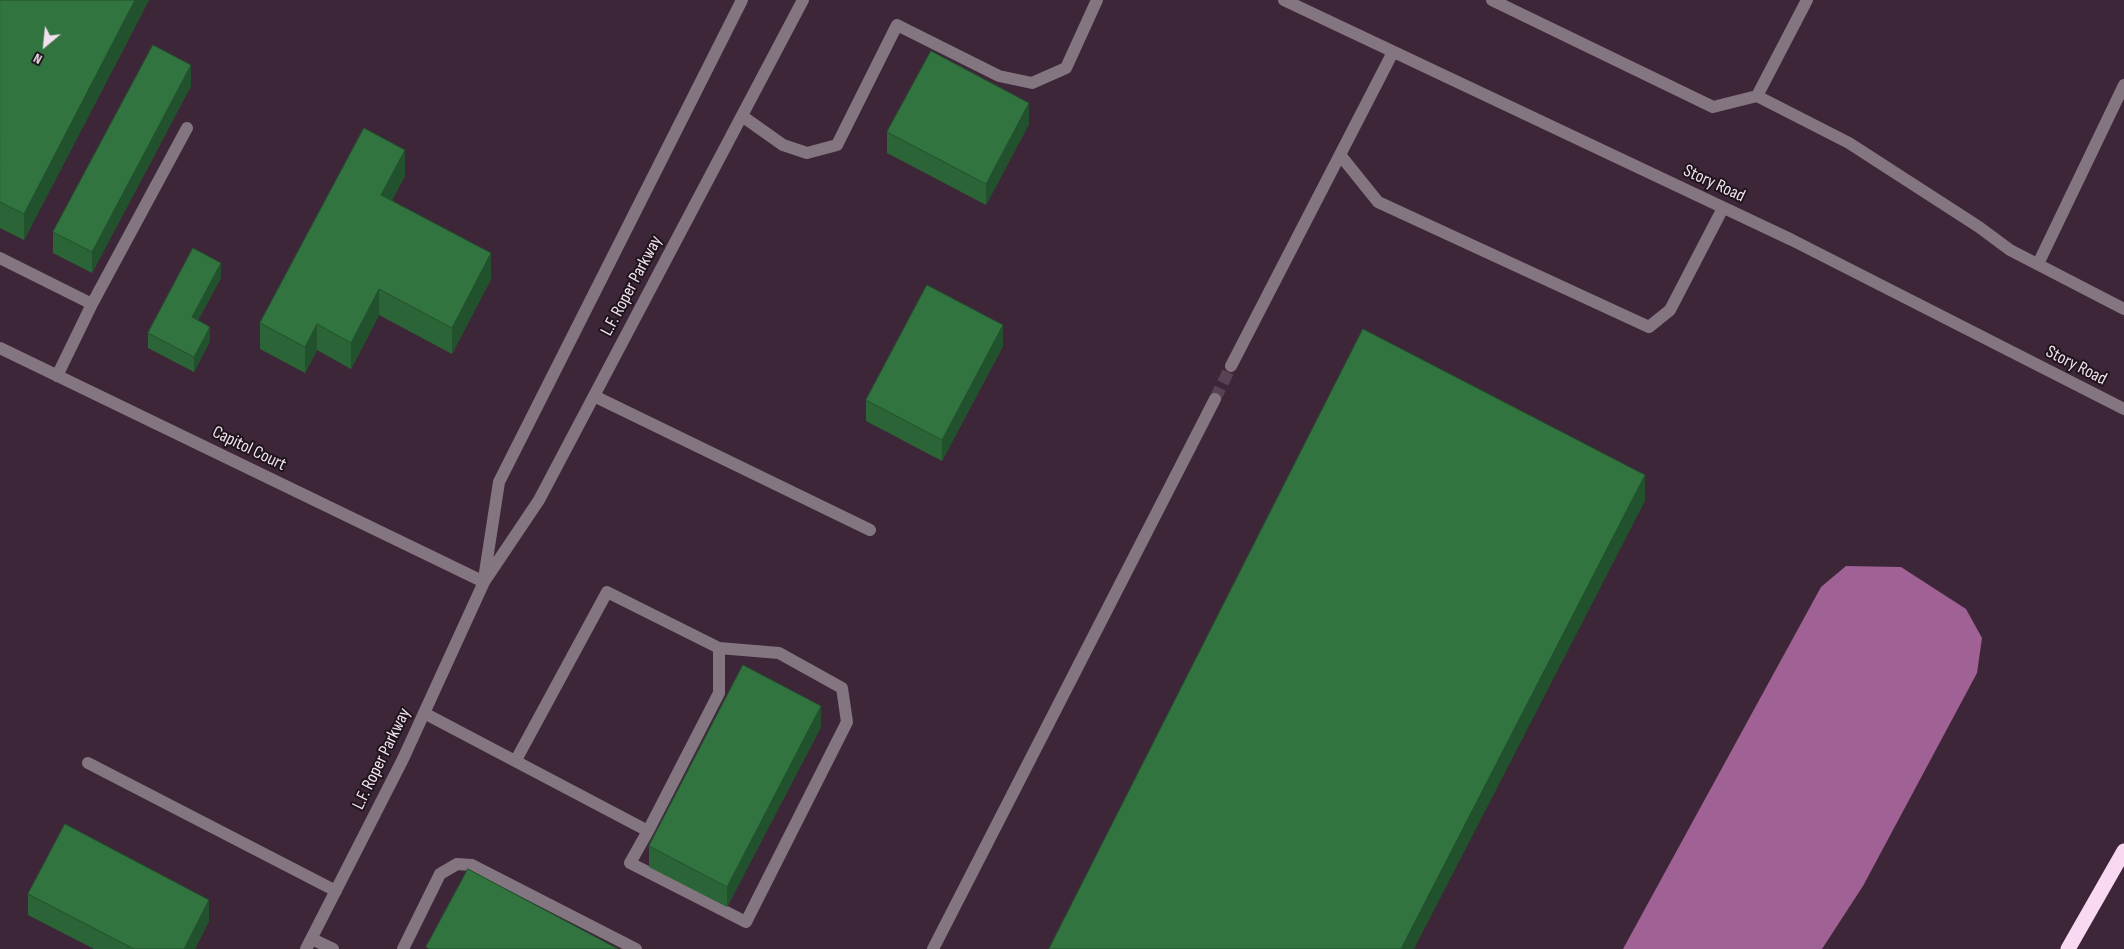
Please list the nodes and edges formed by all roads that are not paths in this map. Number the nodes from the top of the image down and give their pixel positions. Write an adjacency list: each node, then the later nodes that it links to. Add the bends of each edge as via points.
1 (742, 0): 25 (street, L.F. Roper Parkway, via 499,482)
2 (803, 0): 10 (street, L.F. Roper Parkway)
3 (1098, 0): 10 (street, via 1066,68 1032,84 999,76 897,25 837,145 807,153 783,145)
4 (1284, 0): 7 (street, Story Road)
5 (1492, 0): 9 (street, via 1713,107)
6 (1807, 0): 9 (street)
7 (1393, 52): 12 (street); 13 (street, Story Road)
8 (2124, 85): 15 (street)
9 (1757, 96): 15 (street, via 1849,143 2010,250)
10 (742, 116): 21 (street, L.F. Roper Parkway)
11 (187, 128): 16 (street)
12 (1341, 156): 13 (street, via 1378,202 1649,327 1670,310); 19 (street)
13 (1723, 208): 23 (street, Story Road)
14 (0, 258): 16 (street)
15 (2038, 264): 17 (street)
16 (92, 304): 20 (street)
17 (2124, 309)
18 (0, 348): 20 (street, Capitol Court)
19 (1231, 366)
20 (57, 376): 25 (street, Capitol Court)
21 (594, 396): 24 (street); 25 (street, L.F. Roper Parkway, via 539,500)
22 (1215, 399): 37 (street)
23 (2124, 410)
24 (870, 530)
25 (484, 582): 27 (street, L.F. Roper Parkway)
26 (719, 648): 28 (street, via 607,592); 30 (street, via 719,693); 30 (street, via 779,652 842,688 847,722 746,922 630,863)
27 (424, 713): 28 (street); 32 (street, L.F. Roper Parkway)
28 (516, 760): 30 (street)
29 (88, 763): 32 (street)
30 (648, 832)
31 (2124, 851): 38 (highway)
32 (336, 891): 33 (street, L.F. Roper Parkway)
33 (309, 944): 34 (street)
34 (334, 949)
35 (403, 949): 36 (street, via 440,874 457,864 472,866)
36 (636, 949)
37 (933, 949)
38 (2068, 949)

